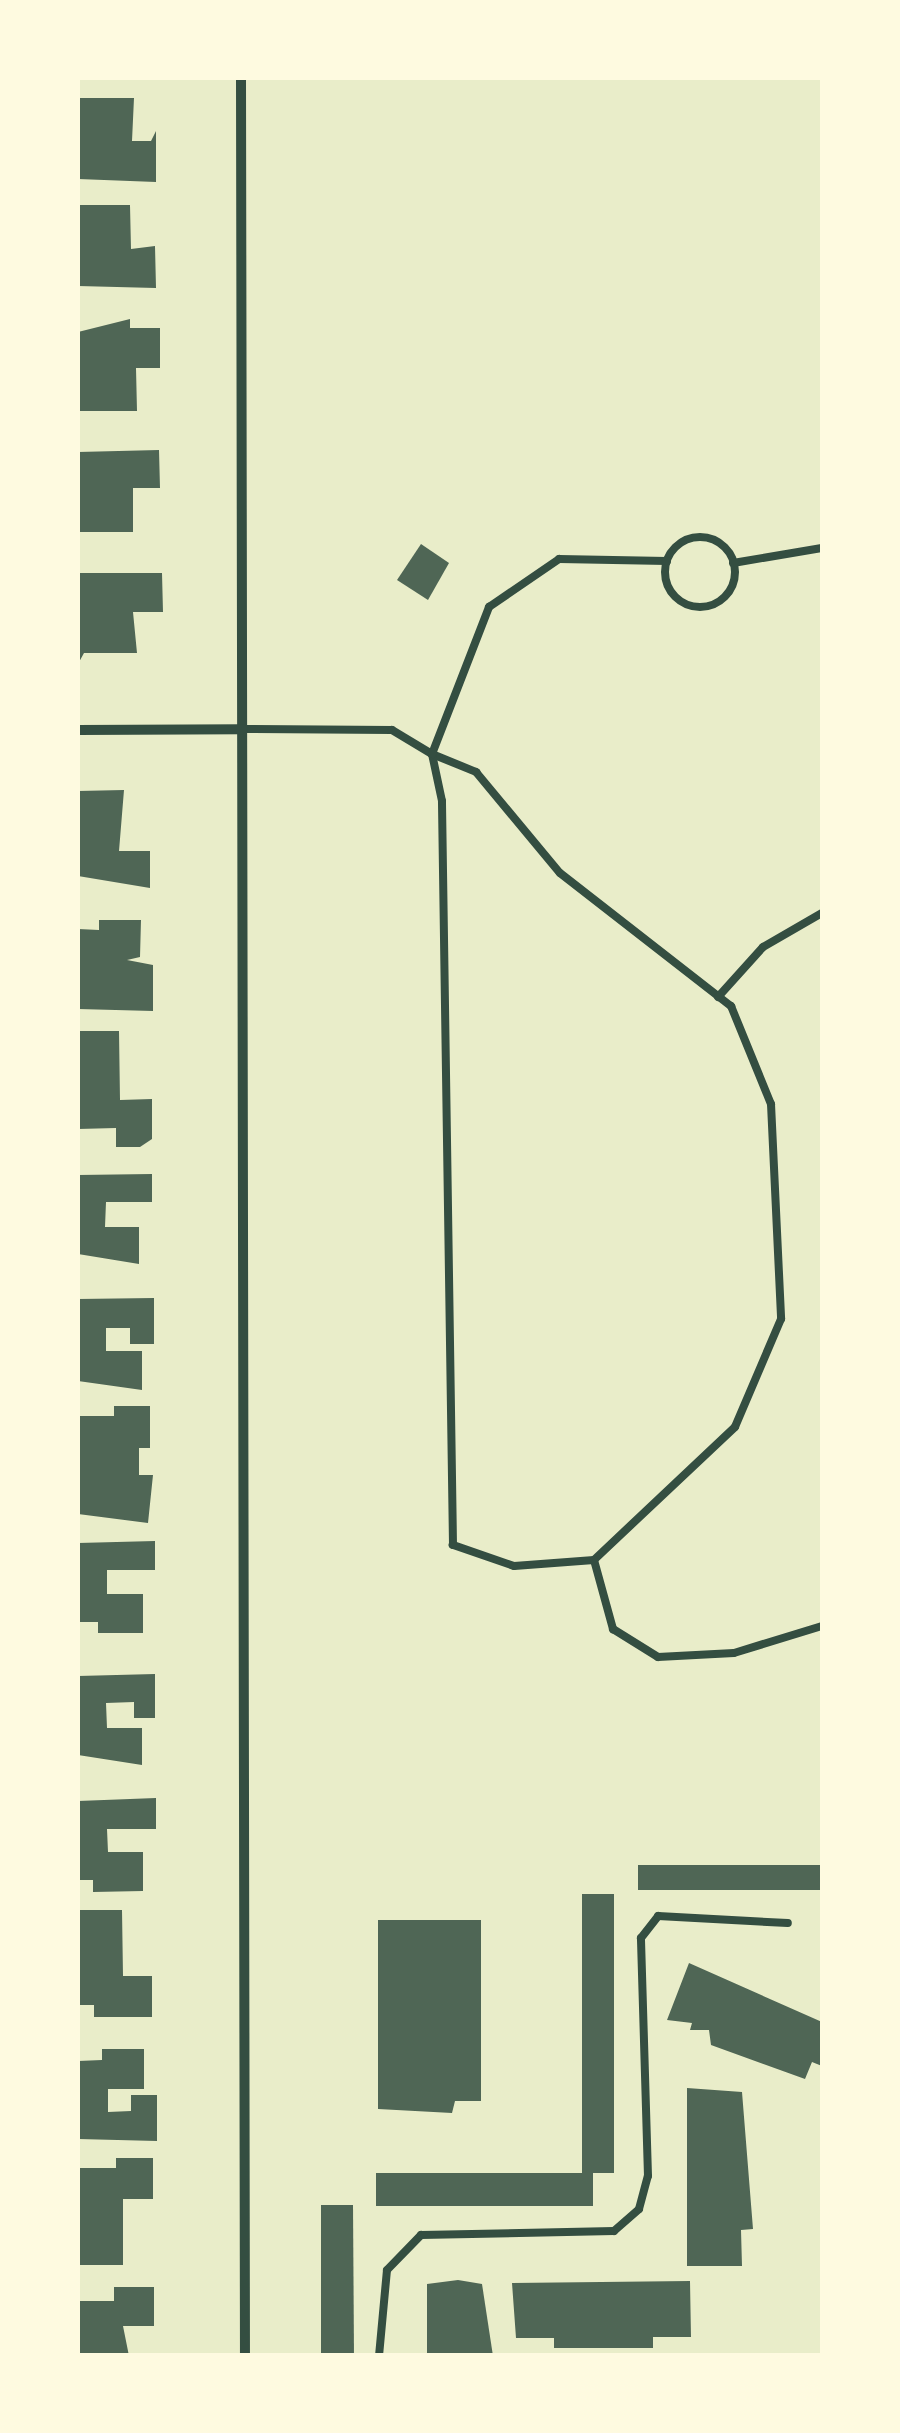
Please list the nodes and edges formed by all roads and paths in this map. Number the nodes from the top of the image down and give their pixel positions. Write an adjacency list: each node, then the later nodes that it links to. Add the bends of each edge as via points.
1 (241, 78): 5 (street)
2 (822, 548): 4 (lane)
3 (667, 561): 4 (lane, via 689,538 712,538); 4 (lane, via 670,593 688,607 710,607 729,594); 7 (lane, via 559,560 488,607)
4 (734, 563)
5 (242, 729): 6 (street); 7 (lane, via 392,730); 13 (street)
6 (78, 730)
7 (432, 754): 9 (lane, via 476,772 560,873); 10 (lane, via 442,801 453,1545 514,1566)
8 (822, 914): 9 (lane, via 763,947)
9 (718, 996): 10 (lane, via 731,1006 771,1104 781,1320 735,1428)
10 (594, 1560): 11 (lane, via 612,1630 658,1657 734,1653)
11 (822, 1626)
12 (788, 1922): 14 (lane, via 658,1916 641,1938 648,2176 639,2209 614,2231 421,2235 388,2270)
13 (244, 2356)
14 (379, 2356)

